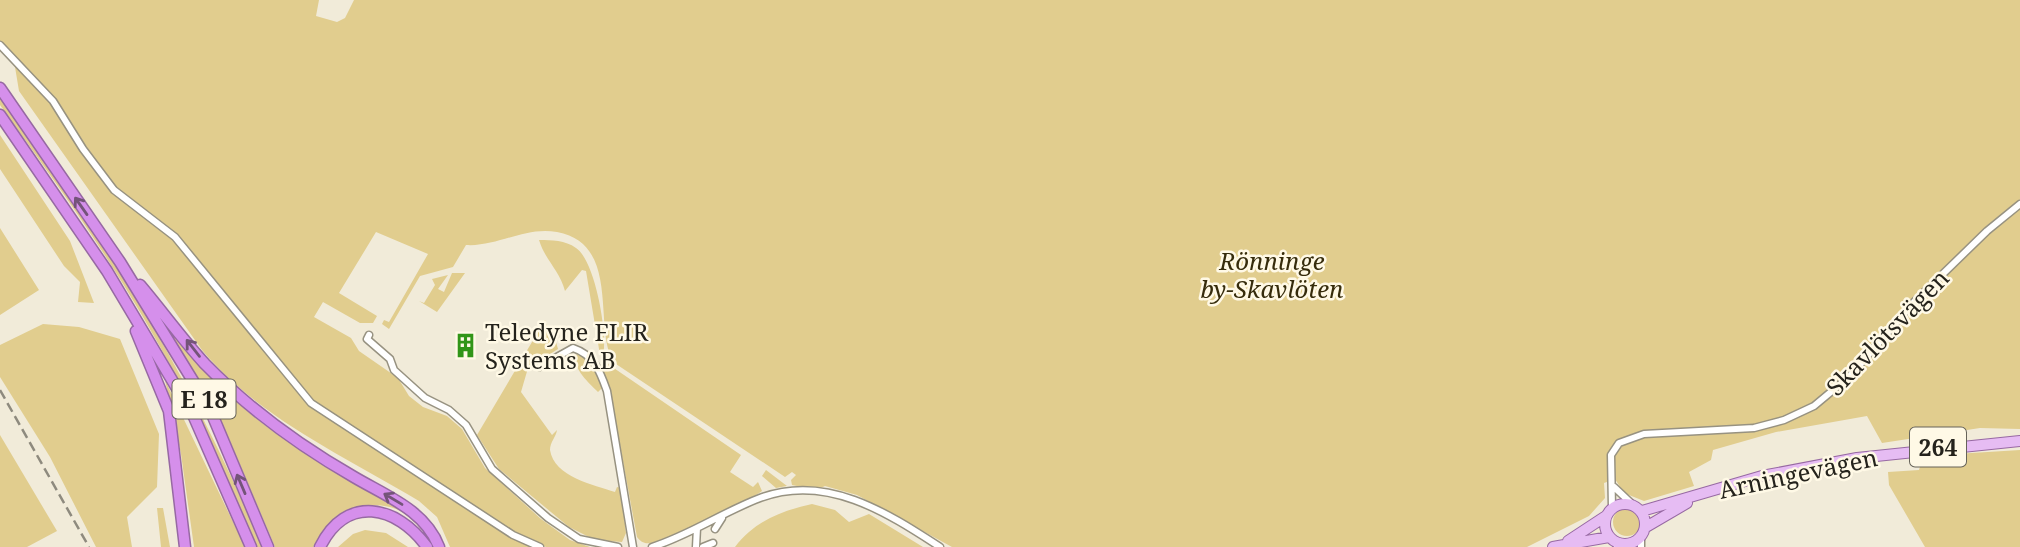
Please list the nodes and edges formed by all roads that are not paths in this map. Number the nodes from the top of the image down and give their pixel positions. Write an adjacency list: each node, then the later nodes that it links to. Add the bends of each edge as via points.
1 (0, 46): 29 (street, via 53,101 114,190 175,236 312,403 513,535)
2 (0, 88): 5 (highway, E 18, one-way to 2)
3 (0, 116): 6 (highway, E 18)
4 (2020, 204): 10 (street, Skavlötsvägen, via 1913,302 1850,376 1814,406 1754,428 1629,437 1611,456)
5 (120, 262): 25 (highway, E 18, one-way to 5, via 209,407); 28 (highway, one-way to 5, via 426,525 397,501 289,435 246,402 205,363)
6 (107, 271): 23 (highway, via 169,411); 24 (highway, E 18, via 194,417)
7 (369, 335): 30 (street, via 367,339 390,359 394,370 466,425 492,469 548,518 579,539)
8 (539, 367): 31 (street, via 573,348 592,359 600,371)
9 (2020, 441): 11 (main road, Arningevägen / 264, via 1857,458 1762,476)
10 (1614, 487): 12 (street); 14 (street, Skavlötsvägen)
11 (1702, 494): 13 (main road, Arningevägen / 264); 16 (main road, Arningevägen / 264)
12 (1632, 504): 13 (main road); 14 (main road, via 1622,503)
13 (1642, 511): 16 (main road)
14 (1609, 512): 19 (main road, via 1605,527); 22 (main road)
15 (723, 516): 17 (street); 18 (street); 35 (street, via 761,498 823,490 870,506)
16 (1646, 527): 20 (main road)
17 (697, 528): 32 (street); 33 (street)
18 (715, 529)
19 (1614, 542): 20 (main road); 22 (main road)
20 (1641, 542)
21 (713, 543): 34 (street)
22 (1564, 543): 36 (main road)
23 (185, 547)
24 (251, 547)
25 (268, 547)
26 (320, 547): 27 (highway, via 341,521 377,511 413,527)
27 (427, 547)
28 (439, 547)
29 (540, 547)
30 (618, 547)
31 (633, 547)
32 (652, 547)
33 (696, 547)
34 (703, 547)
35 (940, 547)
36 (1552, 547)

